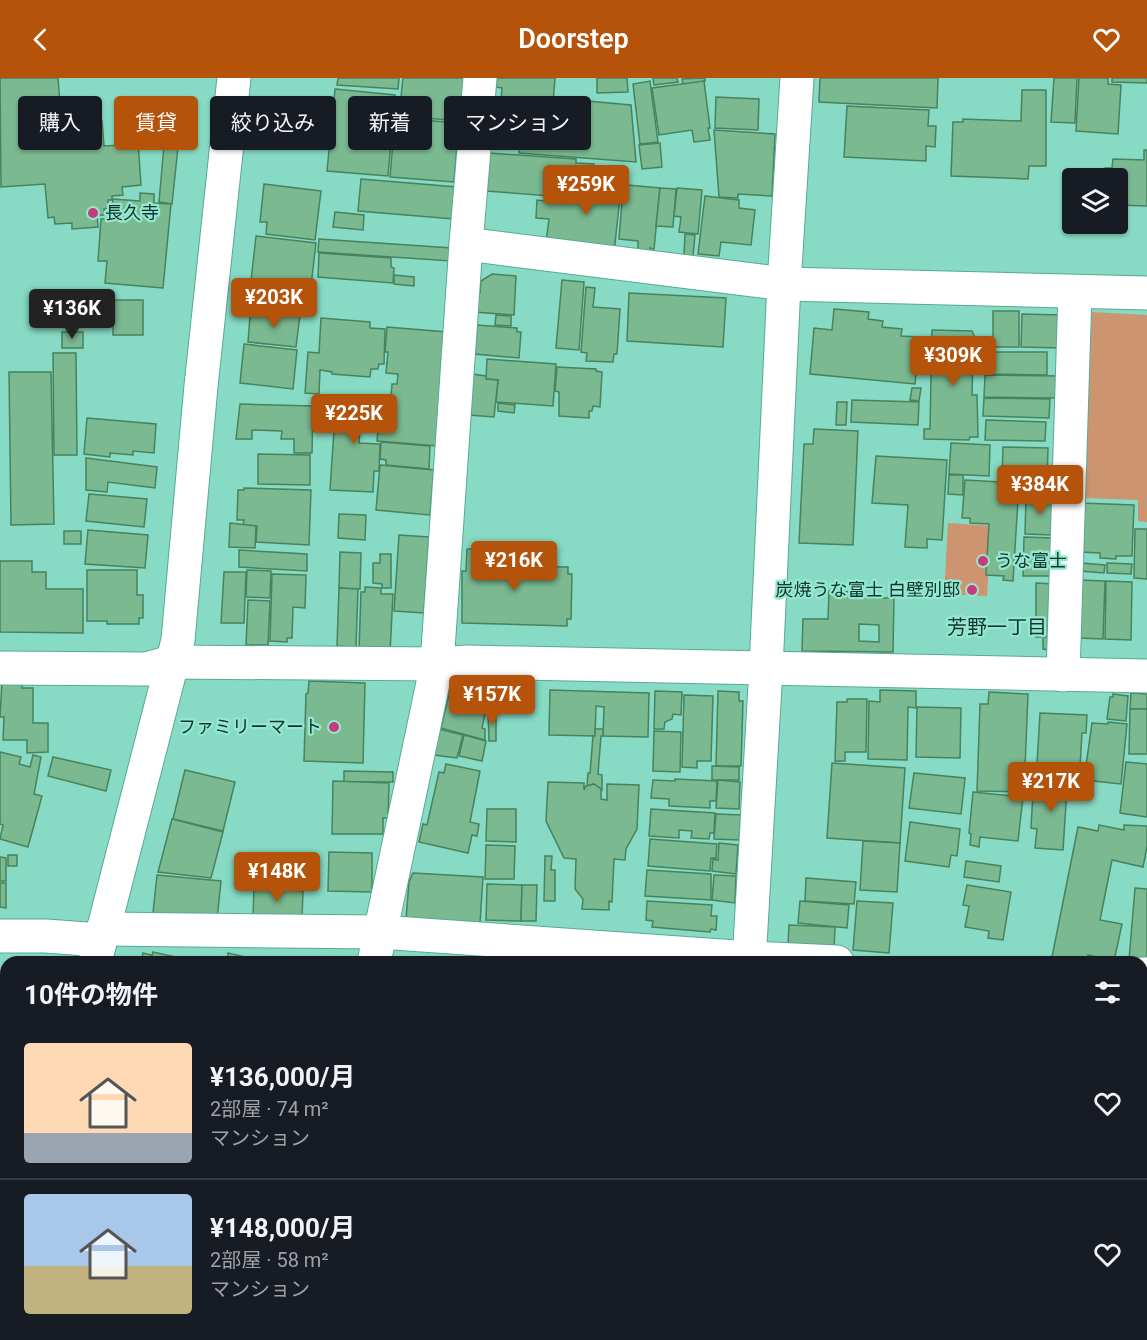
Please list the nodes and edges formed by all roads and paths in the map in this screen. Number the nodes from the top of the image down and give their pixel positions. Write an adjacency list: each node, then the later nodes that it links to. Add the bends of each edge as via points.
1 (234, 78): 8 (street, via 178,640)
2 (480, 78): 4 (street)
3 (797, 78): 5 (street)
4 (466, 244): 5 (street); 9 (street)
5 (784, 284): 6 (street); 11 (street)
6 (1075, 292): 7 (street); 12 (street)
7 (1147, 293)
8 (172, 662): 9 (street); 10 (street, via 146,669); 15 (street)
9 (437, 664): 11 (street); 16 (street)
10 (0, 668)
11 (766, 668): 12 (street); 18 (street)
12 (1063, 675): 13 (street)
13 (1147, 676)
14 (0, 936): 15 (street, via 46,936)
15 (99, 944): 16 (street)
16 (377, 947): 17 (street)
17 (635, 956)
18 (750, 956)

